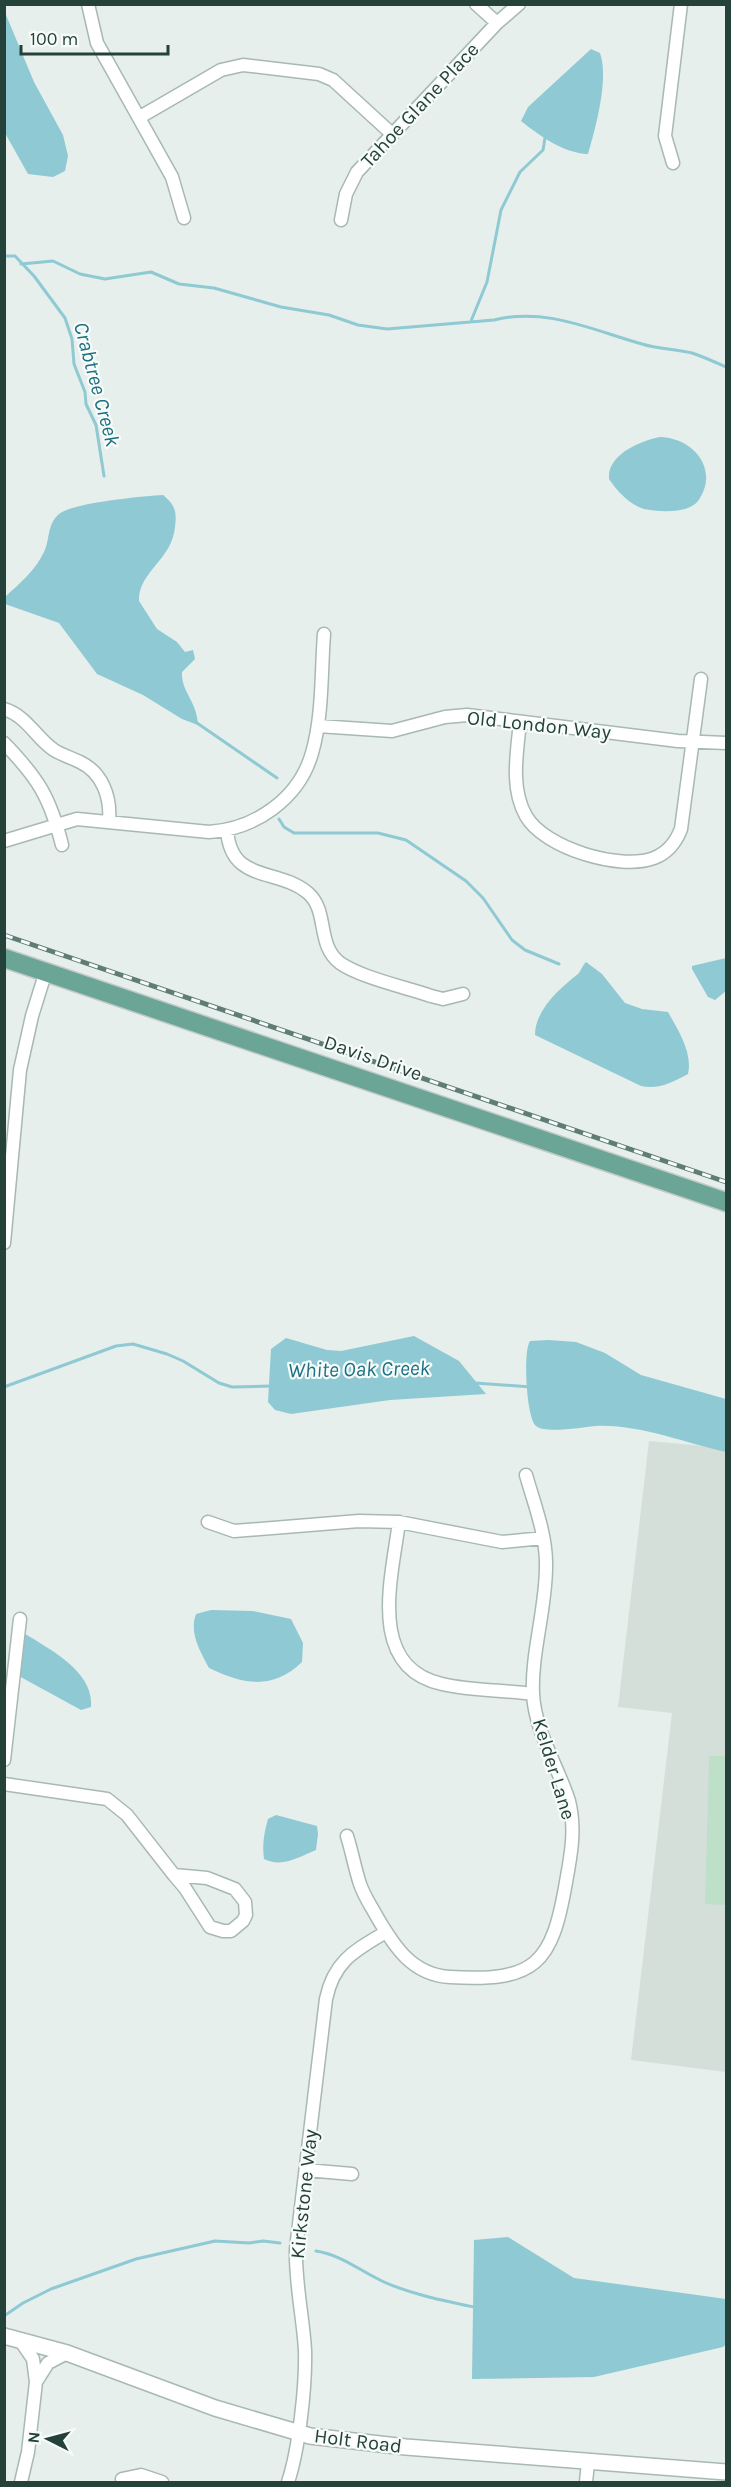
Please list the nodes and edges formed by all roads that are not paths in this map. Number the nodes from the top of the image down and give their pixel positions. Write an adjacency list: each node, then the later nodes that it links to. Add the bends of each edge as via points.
1 (88, 4): 6 (street, via 97,43)
2 (476, 4): 5 (street)
3 (519, 4): 5 (street, Tahoe Glane Place)
4 (681, 4): 8 (street, via 665,136)
5 (497, 23): 7 (street, Tahoe Glane Place)
6 (140, 117): 7 (street, via 221,70 243,64 319,74 333,80); 9 (street, via 172,177)
7 (392, 134): 10 (street, Tahoe Glane Place, via 351,182)
8 (673, 163)
9 (184, 218)
10 (341, 220)
11 (324, 634): 15 (street)
12 (701, 679): 16 (street)
13 (4, 709): 19 (street, via 16,713 54,750 91,769 106,792)
14 (520, 722): 15 (street, Old London Way, via 467,715 392,731); 16 (street, Old London Way); 16 (street, via 516,785 531,824 542,836 561,846 613,859 654,858 677,839)
15 (318, 726): 21 (street, via 312,754 287,796 263,815)
16 (692, 742): 18 (street, Old London Way)
17 (4, 743): 20 (street, via 41,786)
18 (726, 743)
19 (109, 821): 20 (street, via 77,819); 21 (street, via 196,831)
20 (57, 826): 22 (street); 23 (street)
21 (227, 830): 26 (street, via 228,847 239,862 298,886 310,895 320,912 327,947 340,963 431,996 443,999)
22 (4, 841)
23 (62, 845)
24 (4, 958): 25 (main road, Davis Drive)
25 (46, 971): 28 (street); 29 (main road, Davis Drive)
26 (463, 994)
27 (4, 1079): 28 (street)
28 (19, 1081): 30 (street)
29 (726, 1202)
30 (4, 1243)
31 (526, 1475): 34 (street, Kelder Lane)
32 (208, 1522): 33 (street, via 234,1532 359,1521)
33 (399, 1522): 34 (street, via 502,1542); 36 (street, via 389,1627 396,1650 427,1679)
34 (543, 1538): 36 (street, Kelder Lane, via 546,1567)
35 (20, 1619): 37 (street)
36 (533, 1694): 41 (street, Kelder Lane, via 573,1828 559,1921 552,1941 538,1960 524,1970 499,1976 452,1977 412,1964)
37 (4, 1760)
38 (4, 1784): 40 (street, via 106,1799 127,1815)
39 (347, 1836): 41 (street, Kelder Lane, via 360,1885)
40 (174, 1875): 40 (street, via 210,1926 231,1931 243,1921 245,1902 235,1889 207,1878)
41 (386, 1932): 42 (street, Kirkstone Way, via 345,1959 328,1988)
42 (306, 2170): 43 (street); 48 (street, Kirkstone Way, via 296,2260 305,2364)
43 (352, 2174)
44 (4, 2336): 45 (street, Holt Road)
45 (20, 2340): 46 (street, Holt Road); 47 (street, via 33,2359)
46 (67, 2353): 47 (street, via 48,2363); 48 (street, Holt Road, via 215,2408)
47 (36, 2382): 52 (street)
48 (298, 2433): 49 (street, Holt Road, via 365,2444); 54 (street, Kirkstone Way)
49 (588, 2463): 50 (street, Holt Road); 55 (street)
50 (726, 2472)
51 (122, 2479): 53 (street, via 141,2475)
52 (21, 2482)
53 (162, 2482)
54 (288, 2482)
55 (586, 2482)

